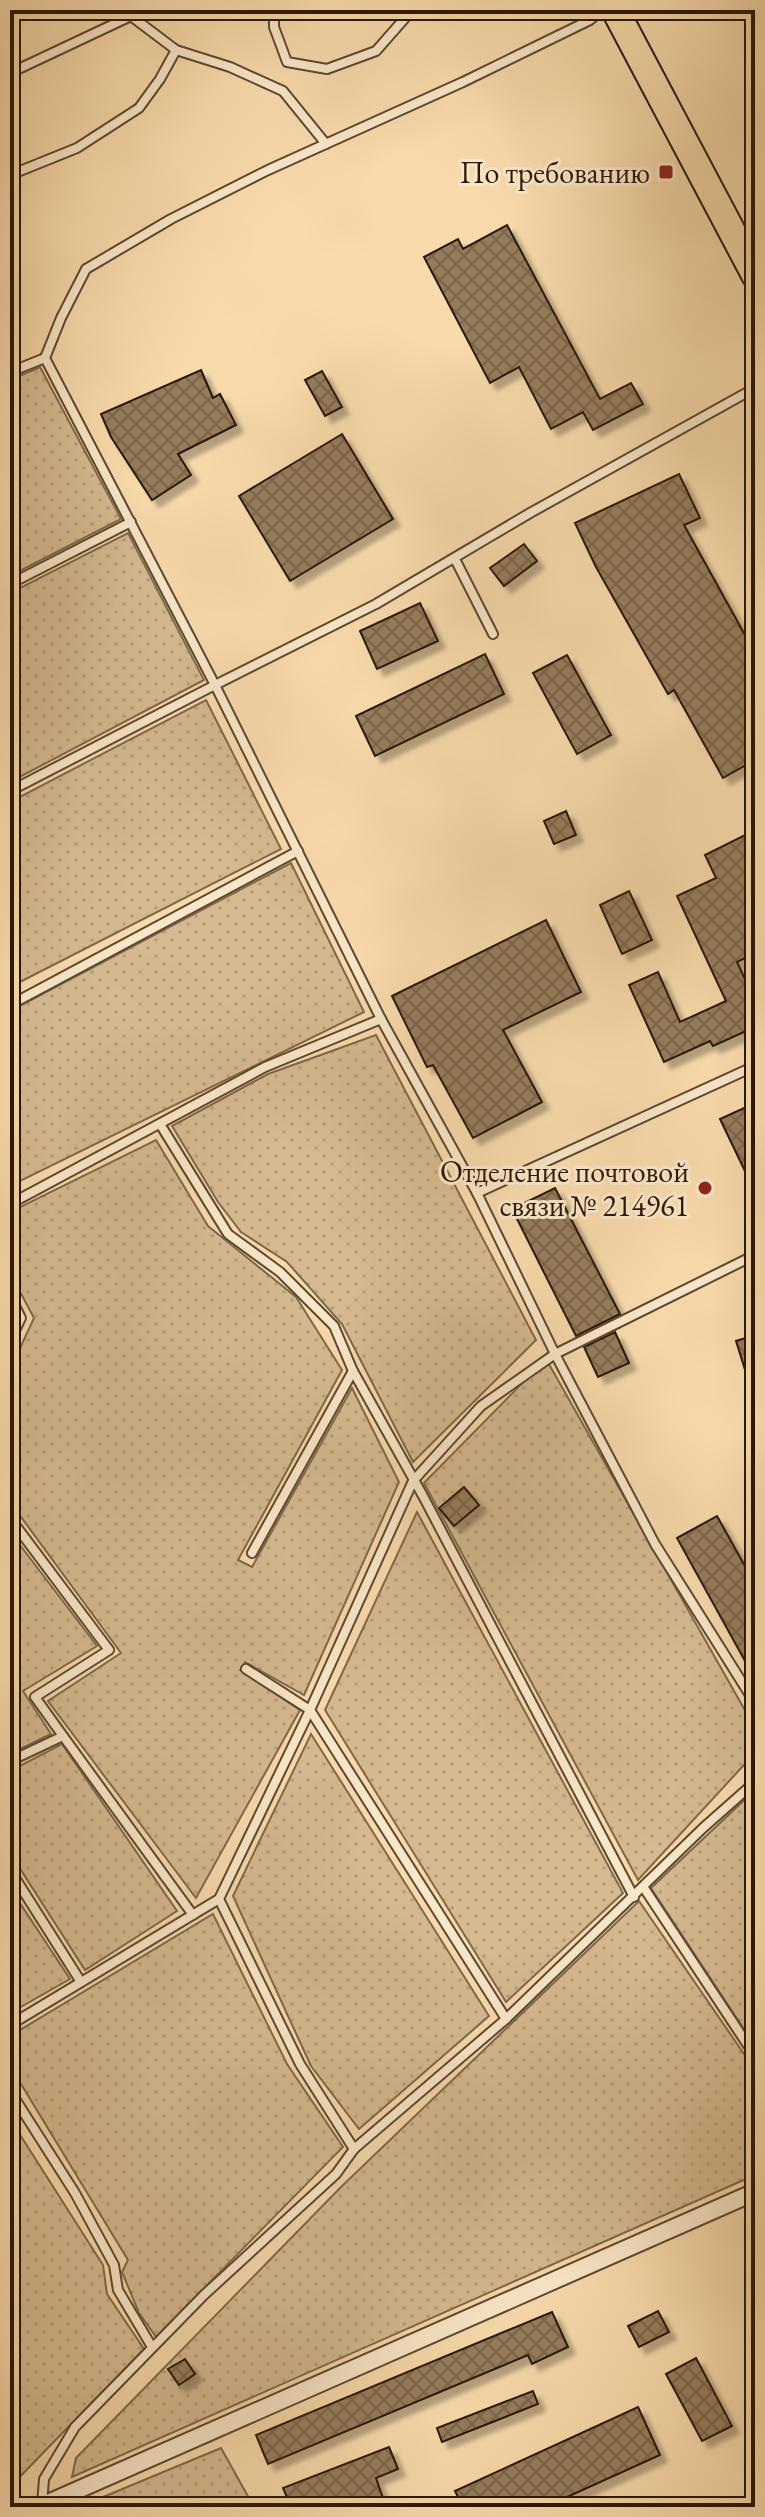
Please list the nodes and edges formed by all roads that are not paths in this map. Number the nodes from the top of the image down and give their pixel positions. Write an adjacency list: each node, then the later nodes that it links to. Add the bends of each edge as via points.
1 (274, 10): 2 (lane, via 274,27 287,62 327,69 376,51)
2 (412, 10)
3 (602, 10): 8 (lane, via 463,82)
4 (615, 10): 10 (main road)
5 (134, 13): 6 (lane); 7 (lane)
6 (176, 50): 8 (lane, via 283,91); 9 (lane, via 139,108 77,148)
7 (10, 73)
8 (326, 144): 11 (lane, via 171,219 86,269)
9 (10, 175)
10 (755, 275)
11 (45, 358): 12 (lane); 14 (lane)
12 (10, 372)
13 (755, 388): 15 (lane)
14 (131, 522): 16 (lane); 18 (lane)
15 (455, 559): 17 (lane); 18 (lane)
16 (10, 584)
17 (493, 634)
18 (215, 685): 19 (lane); 20 (lane)
19 (10, 791)
20 (298, 851): 21 (lane); 22 (lane)
21 (10, 1005)
22 (381, 1019): 24 (lane, via 265,1067); 25 (lane)
23 (755, 1066): 25 (lane)
24 (160, 1124): 26 (lane); 31 (lane, via 228,1234 280,1272 334,1326)
25 (477, 1193): 30 (lane)
26 (10, 1204)
27 (755, 1255): 30 (lane)
28 (10, 1296): 29 (lane, via 21,1318)
29 (10, 1341)
30 (555, 1354): 32 (lane, via 481,1406); 36 (lane, via 655,1544)
31 (353, 1371): 32 (lane); 34 (lane)
32 (413, 1481): 37 (lane); 43 (lane)
33 (10, 1518): 38 (lane, via 109,1650 35,1697)
34 (252, 1553)
35 (246, 1669): 37 (lane)
36 (755, 1703)
37 (310, 1710): 44 (lane); 47 (lane)
38 (63, 1736): 39 (lane); 45 (lane)
39 (10, 1761)
40 (755, 1782): 42 (lane)
41 (10, 1870): 46 (lane)
42 (644, 1888): 43 (lane); 49 (lane)
43 (634, 1897): 47 (lane)
44 (219, 1899): 45 (lane); 51 (lane, via 300,2064)
45 (193, 1915): 46 (lane)
46 (81, 1982): 48 (lane)
47 (506, 2019): 51 (lane)
48 (10, 2025)
49 (755, 2056)
50 (10, 2091): 53 (lane, via 81,2205 114,2265 118,2290)
51 (354, 2149): 53 (lane, via 336,2174)
52 (755, 2192): 54 (street)
53 (152, 2347): 54 (lane, via 75,2427 44,2479)
54 (40, 2506)

